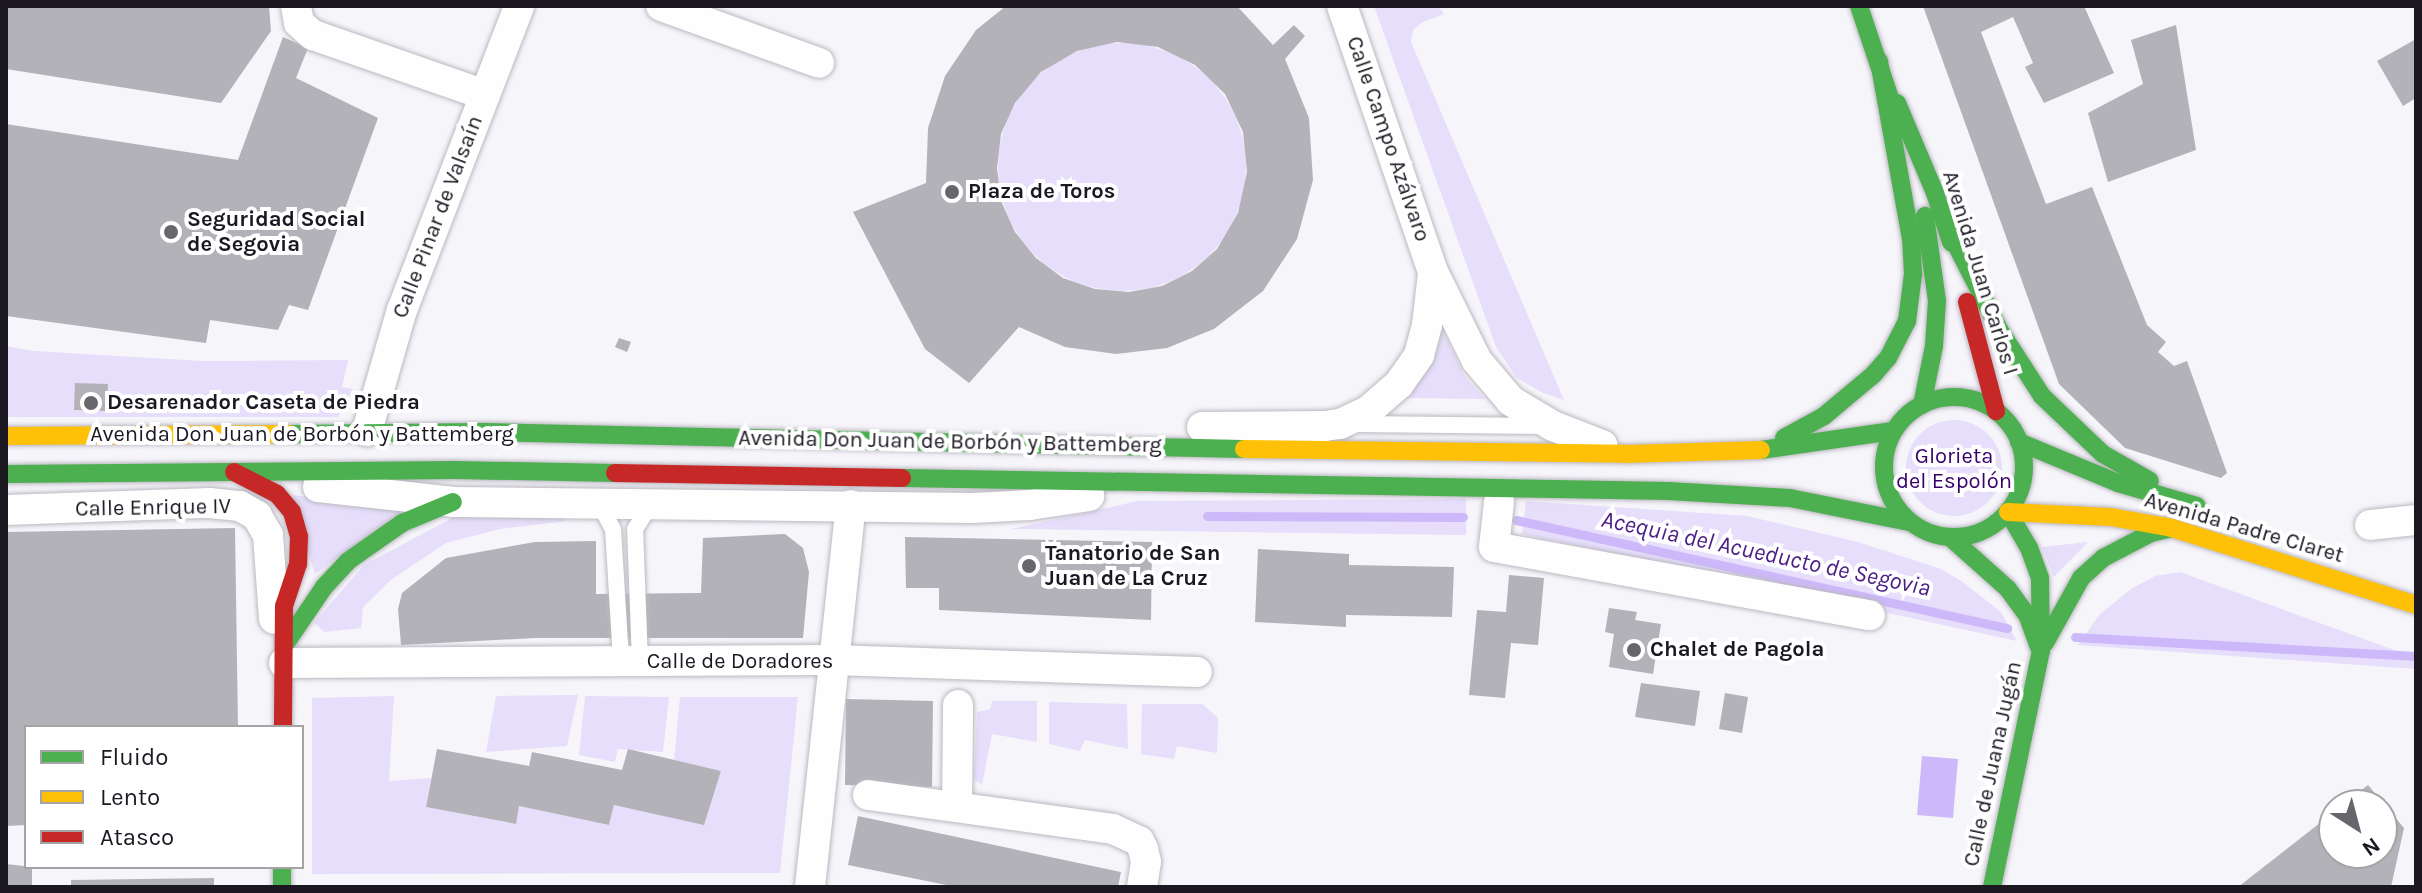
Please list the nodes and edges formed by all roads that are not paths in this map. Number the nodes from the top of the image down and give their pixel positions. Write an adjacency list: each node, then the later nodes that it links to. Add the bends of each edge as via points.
1 (296, 6): 8 (street, via 306,32)
2 (519, 6): 8 (street, Calle Pinar de Valsaín)
3 (661, 6): 7 (street)
4 (1342, 6): 10 (street, Calle Campo Azálvaro)
5 (1859, 6): 6 (main road, Avenida Juan Carlos I)
6 (1879, 61): 9 (main road, Avenida Juan Carlos I); 11 (main road, Avenida Juan Carlos I, via 1931,240 1937,301); 20 (main road, via 1911,239 1907,321 1888,358 1846,399 1806,427)
7 (819, 63)
8 (485, 95): 15 (street, Calle Pinar de Valsaín, via 402,310)
9 (1946, 225): 12 (main road, Avenida Juan Carlos I); 18 (main road, Avenida Padre Claret, via 2000,331 2042,396 2103,454 2214,511 2118,483)
10 (1433, 272): 13 (street, Calle Campo Azálvaro, via 1426,333 1411,370 1368,411); 14 (street, Calle Campo Azálvaro, via 1489,379 1511,401)
11 (1922, 405): 12 (main road, via 1965,398); 16 (main road)
12 (1996, 411): 18 (main road)
13 (1340, 424): 14 (lane); 19 (street, via 1155,430)
14 (1553, 426): 21 (street, Calle Campo Azálvaro)
15 (367, 431): 17 (main road, Avenida Don Juan de Borbón y Battemberg); 19 (main road, Avenida Don Juan de Borbón y Battemberg)
16 (1893, 431): 20 (main road, Avenida Don Juan de Borbón y Battemberg); 35 (main road, via 1884,455 1884,480 1893,503)
17 (6, 436)
18 (2019, 442): 33 (main road, via 2024,476)
19 (1099, 446): 21 (main road, Avenida Don Juan de Borbón y Battemberg)
20 (1755, 451): 21 (main road, Avenida Don Juan de Borbón y Battemberg)
21 (1626, 454)
22 (234, 472): 23 (main road, Avenida Don Juan de Borbón y Battemberg); 24 (main road, Avenida Don Juan de Borbón y Battemberg); 27 (street, Avenida Don Juan de Borbón y Battemberg); 42 (main road, via 277,494 296,522 300,552 284,606)
23 (6, 474)
24 (1193, 480): 25 (main road, Avenida Don Juan de Borbón y Battemberg); 31 (street, Avenida Don Juan de Borbón y Battemberg, via 1030,505)
25 (1440, 488): 26 (main road, Avenida Don Juan de Borbón y Battemberg); 28 (lane, Avenida Don Juan de Borbón y Battemberg)
26 (1549, 489): 28 (lane, Avenida Don Juan de Borbón y Battemberg); 35 (main road, Avenida Don Juan de Borbón y Battemberg, via 1790,498)
27 (453, 502): 29 (street, Avenida Don Juan de Borbón y Battemberg); 42 (main road, via 402,523 348,561 324,587)
28 (1499, 502): 40 (street, via 1494,547)
29 (599, 503): 30 (street, Avenida Don Juan de Borbón y Battemberg); 44 (lane, via 613,529 620,645)
30 (652, 503): 31 (street, Avenida Don Juan de Borbón y Battemberg); 44 (lane, via 635,529)
31 (851, 505): 43 (street)
32 (6, 510): 42 (street, Calle Enrique IV, via 210,503 250,510 268,535 272,612)
33 (2008, 512): 37 (main road, Avenida Padre Claret, via 2111,517); 38 (main road, via 1985,530); 41 (main road, Calle de Juana Jugán, via 2040,578)
34 (2416, 520): 36 (street)
35 (1909, 522): 38 (main road)
36 (2370, 525)
37 (2172, 528): 39 (main road, Avenida Padre Claret); 41 (main road, via 2119,548 2081,578)
38 (1951, 538): 41 (main road, Calle de Juana Jugán, via 2008,589 2028,617)
39 (2416, 605)
40 (1870, 615)
41 (2041, 651): 52 (main road, Calle de Juana Jugán)
42 (284, 655): 44 (street, Calle de Doradores); 47 (main road)
43 (833, 660): 44 (street, Calle de Doradores); 45 (street, Calle de Doradores); 50 (street)
44 (632, 663)
45 (1197, 672)
46 (958, 705): 49 (street)
47 (283, 725)
48 (868, 795): 49 (street)
49 (957, 807): 51 (street, via 1124,833 1143,849)
50 (810, 887)
51 (1142, 887)
52 (1992, 887)

